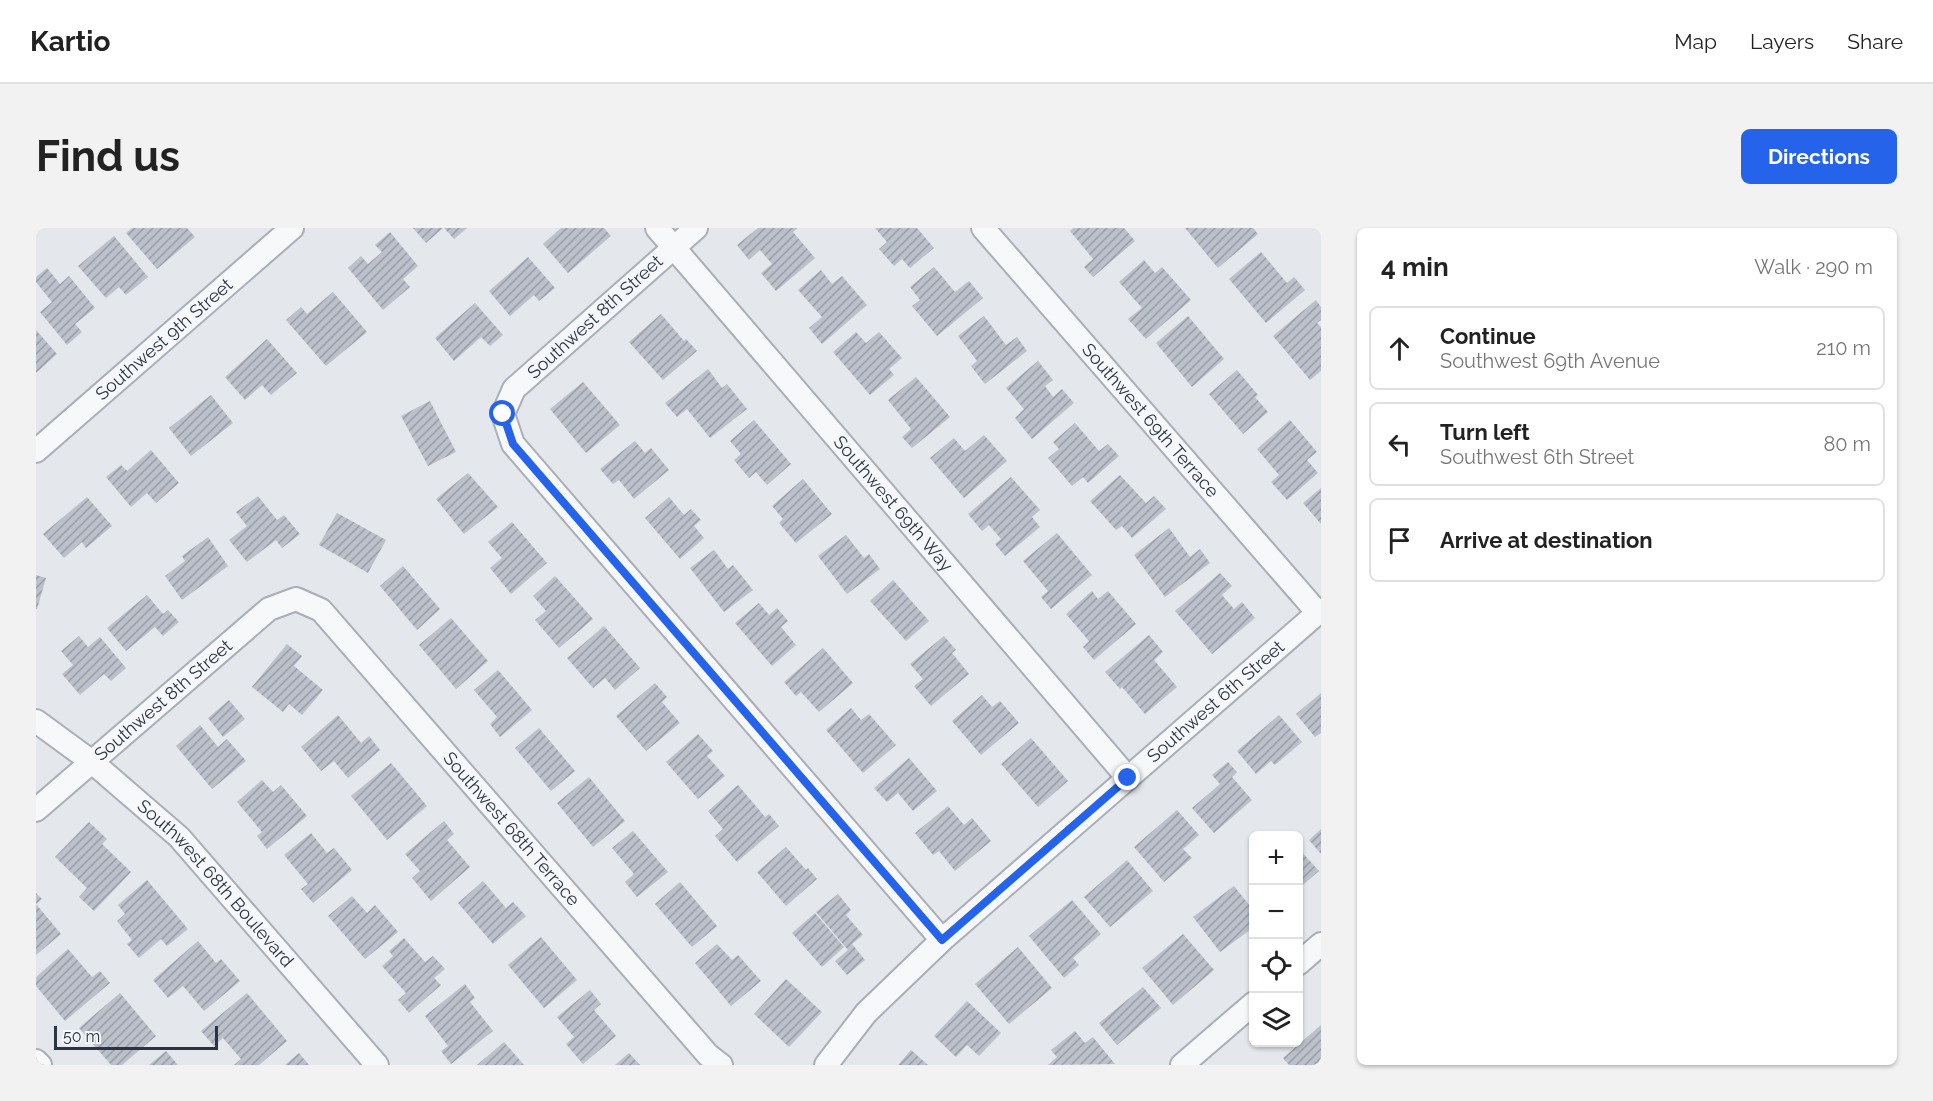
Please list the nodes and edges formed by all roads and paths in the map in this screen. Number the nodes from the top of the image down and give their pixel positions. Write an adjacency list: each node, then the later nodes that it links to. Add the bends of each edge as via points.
1 (292, 228): 6 (street, Southwest 9th Street)
2 (657, 228): 5 (street, Southwest 69th Way)
3 (696, 228): 5 (street, Southwest 8th Street)
4 (983, 228): 8 (street, Southwest 69th Terrace)
5 (674, 247): 11 (street, Southwest 69th Way); 13 (street, Southwest 8th Street, via 514,389 503,414 513,444)
6 (36, 451)
7 (296, 599): 10 (street, Southwest 8th Street, via 269,609); 20 (street, Southwest 68th Terrace, via 321,610)
8 (1319, 612): 11 (street, Southwest 6th Street)
9 (36, 721): 10 (street, Southwest 68th Boulevard)
10 (92, 762): 12 (street, Southwest 8th Street); 19 (street, Southwest 68th Boulevard, via 179,837)
11 (1128, 778): 13 (street, Southwest 6th Street)
12 (36, 810)
13 (942, 940): 21 (street, Southwest 6th Street, via 866,1013)
14 (1321, 944): 15 (street)
15 (1303, 960)
16 (1249, 1007): 22 (street)
17 (36, 1061): 18 (street)
18 (40, 1065)
19 (377, 1065)
20 (721, 1065)
21 (826, 1065)
22 (1182, 1065)

